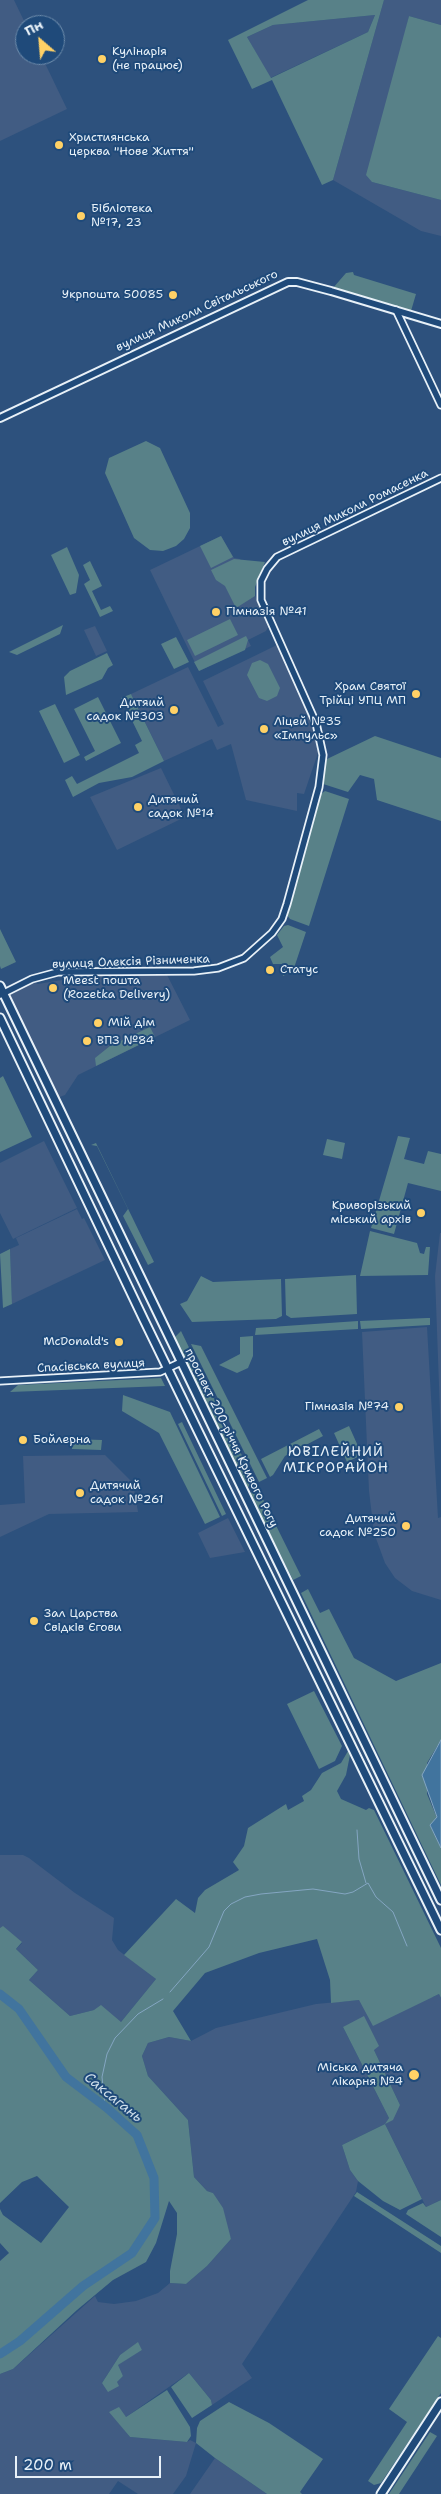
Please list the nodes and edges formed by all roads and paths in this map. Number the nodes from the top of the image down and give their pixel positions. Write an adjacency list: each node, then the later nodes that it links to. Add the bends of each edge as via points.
1 (396, 310): 2 (main road, вулиця Миколи Світальського); 3 (street); 4 (main road, вулиця Миколи Світальського, via 298,282 282,283)
2 (441, 324)
3 (441, 405)
4 (0, 418)
5 (441, 478): 6 (street, вулиця Миколи Ромасенка)
6 (277, 557): 7 (street, вулиця Олексія Різниченка, via 261,581 261,600 316,723 323,755 319,787 282,919 272,934 244,958 218,968 58,972)
7 (1, 991): 9 (main road, проспект 200-річчя Кривого Рогу)
8 (0, 1018): 10 (main road, проспект 200-річчя Кривого Рогу)
9 (181, 1362): 10 (street, Спасівська вулиця); 12 (main road, проспект 200-річчя Кривого Рогу)
10 (168, 1368): 11 (street, Спасівська вулиця, via 160,1372); 13 (main road, проспект 200-річчя Кривого Рогу)
11 (0, 1381)
12 (300, 1605): 13 (main road); 14 (main road, проспект 200-річчя Кривого Рогу)
13 (286, 1611): 15 (main road, проспект 200-річчя Кривого Рогу)
14 (441, 1900)
15 (441, 1930)
16 (441, 2402): 17 (main road)
17 (381, 2494)

